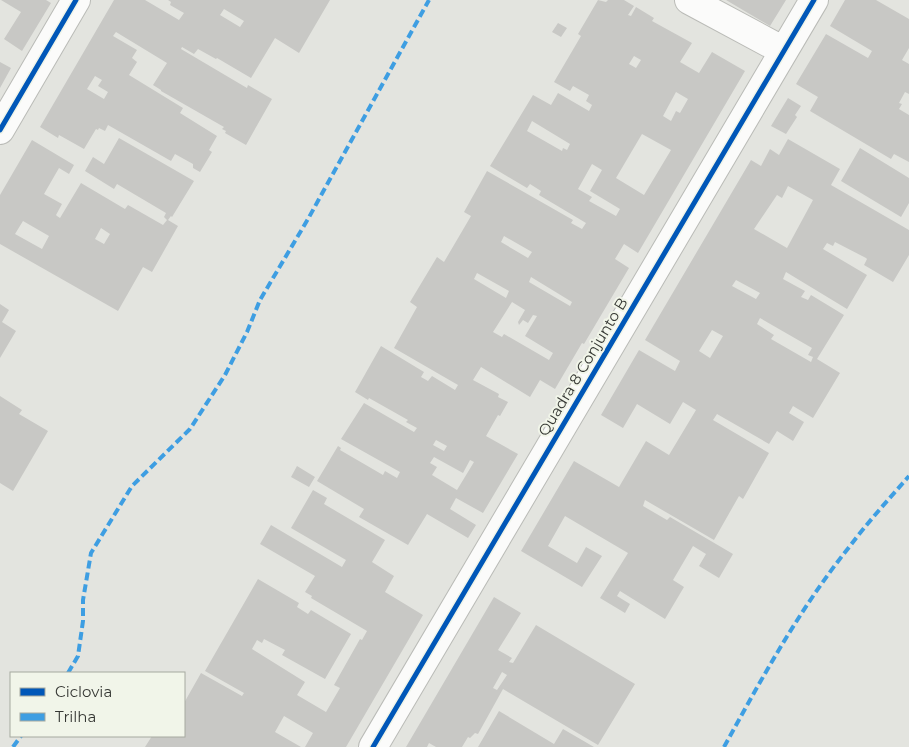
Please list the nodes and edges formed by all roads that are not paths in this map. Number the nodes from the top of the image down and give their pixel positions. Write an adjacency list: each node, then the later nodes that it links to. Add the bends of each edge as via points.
1 (76, 0): 5 (street)
2 (689, 0): 4 (street)
3 (814, 0): 4 (street, Quadra 8 Conjunto B)
4 (784, 51): 6 (street, Quadra 8 Conjunto B)
5 (0, 130)
6 (373, 747)

